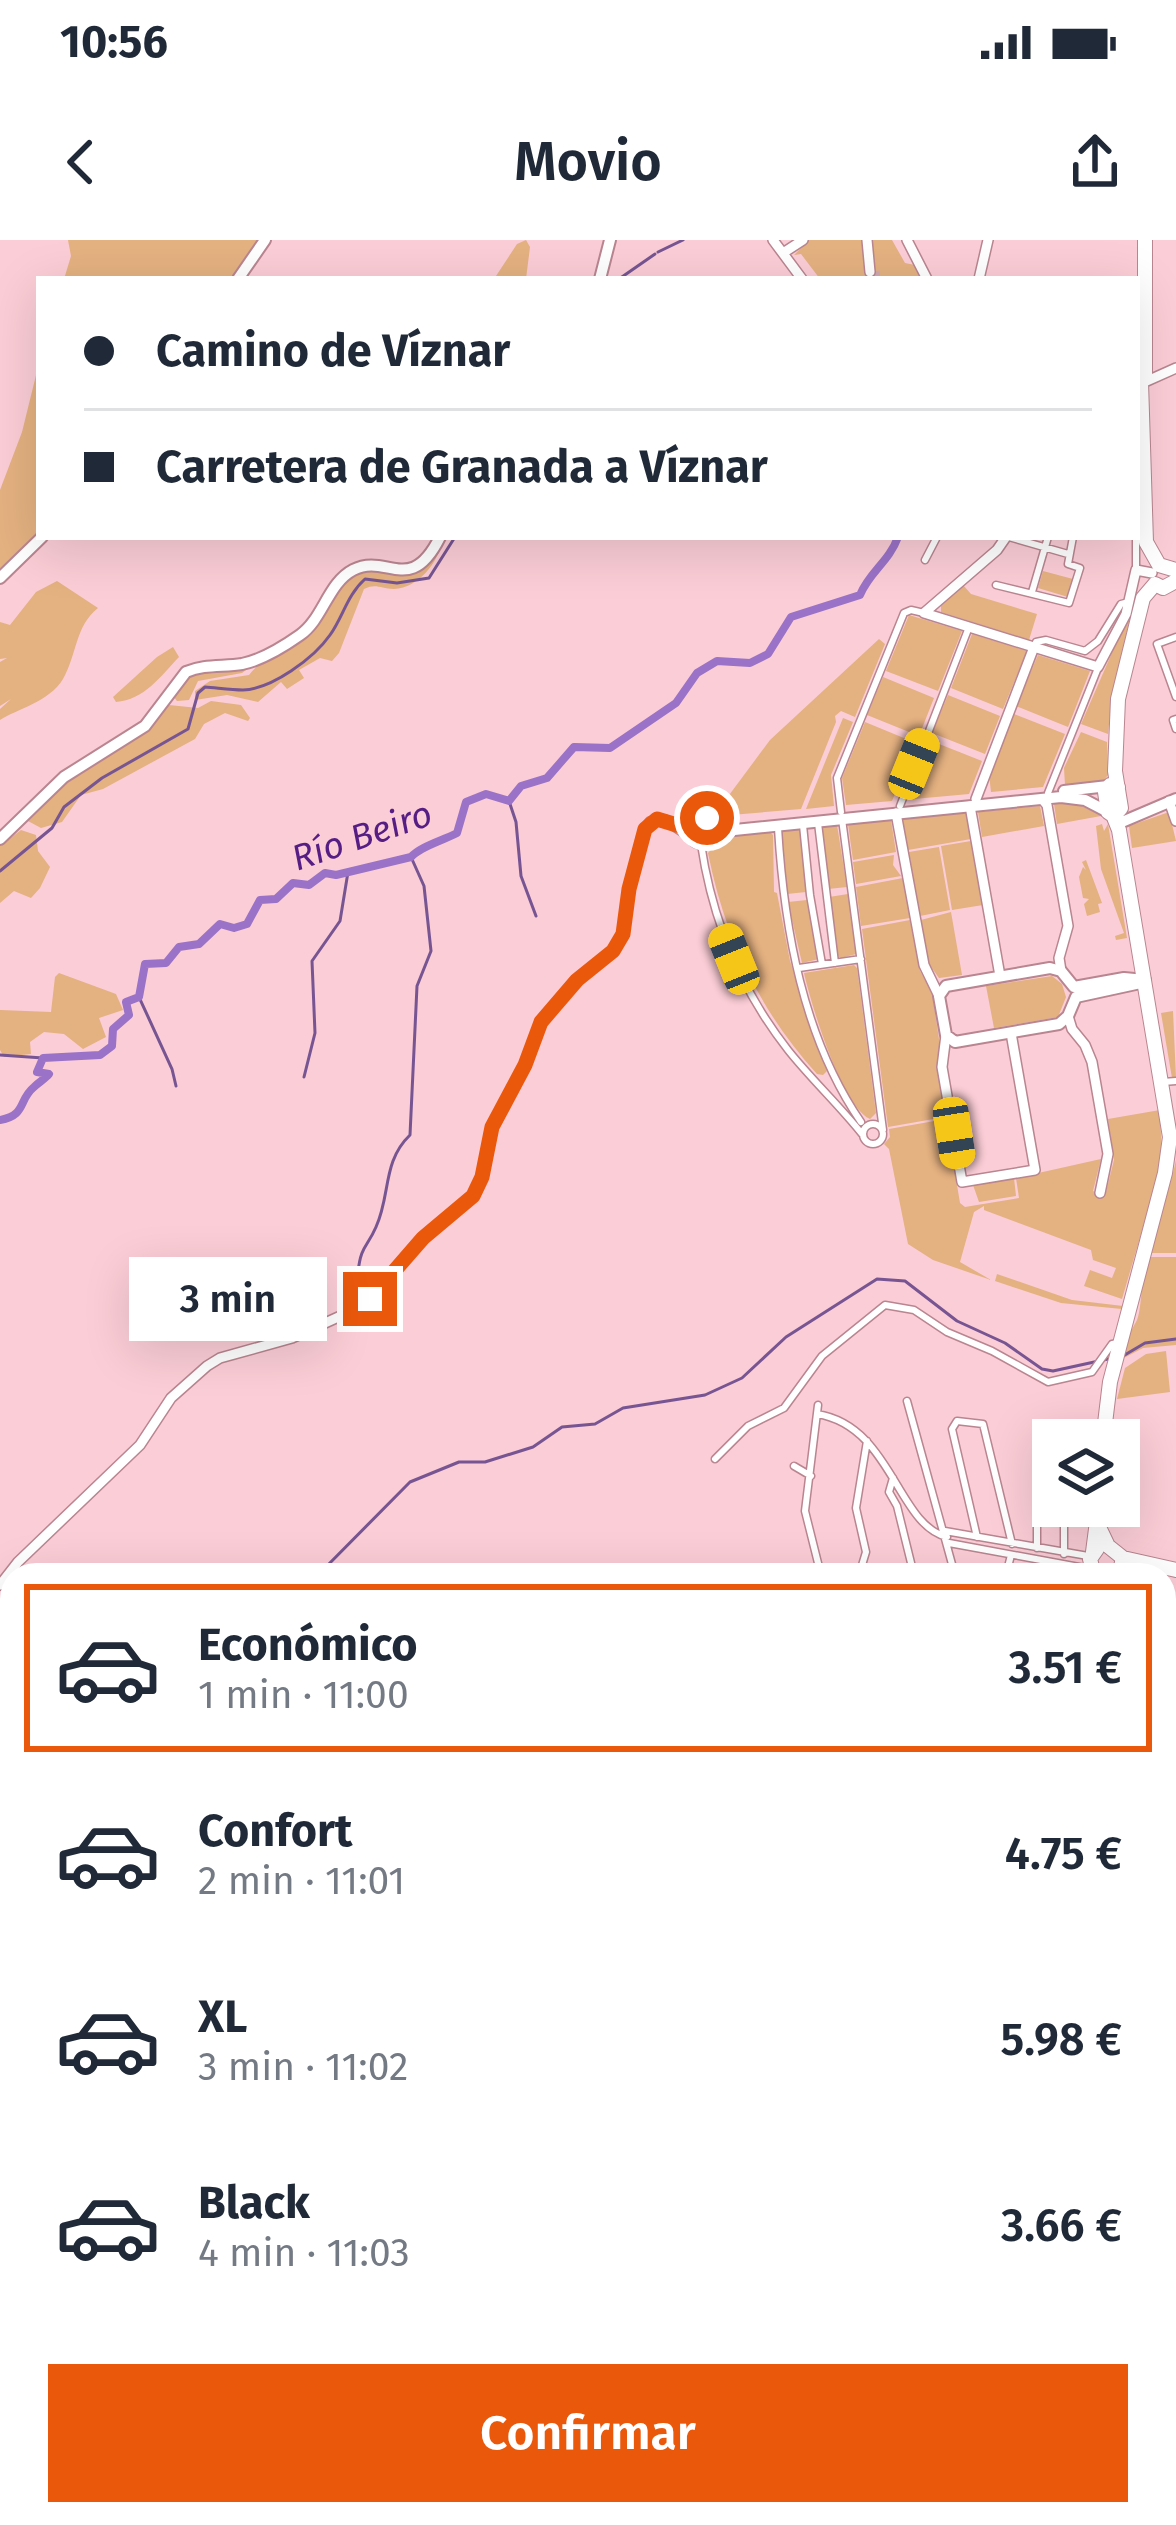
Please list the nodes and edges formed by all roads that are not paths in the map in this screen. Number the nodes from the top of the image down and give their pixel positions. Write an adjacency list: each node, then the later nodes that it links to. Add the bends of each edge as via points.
1 (265, 240): 11 (main road)
2 (610, 240): 12 (main road)
3 (772, 240): 9 (street)
4 (803, 240): 9 (street)
5 (870, 240): 10 (street)
6 (908, 240): 14 (street)
7 (988, 240): 15 (street)
8 (1145, 240): 17 (main road)
9 (783, 253): 13 (street)
10 (873, 271)
11 (240, 276)
12 (600, 276)
13 (800, 276)
14 (926, 276)
15 (981, 276)
16 (1176, 368): 17 (street)
17 (1143, 379): 29 (main road, via 1146,542)
18 (39, 540): 30 (main road)
19 (438, 540): 57 (main road, via 415,567 349,572 307,629 262,657 187,672 146,726 64,777)
20 (935, 540): 28 (street)
21 (1005, 540): 33 (street)
22 (1017, 540): 26 (street)
23 (1047, 540): 26 (street)
24 (1072, 540): 27 (street)
25 (1138, 540): 29 (street)
26 (1045, 548): 27 (street); 32 (street)
27 (1068, 554): 32 (street, via 1080,568 1069,602)
28 (925, 560)
29 (1165, 575): 34 (street); 44 (main road, via 1143,598 1120,684)
30 (0, 578)
31 (997, 584): 32 (street)
32 (1032, 592)
33 (936, 602): 35 (street); 36 (street)
34 (1130, 602): 39 (street, via 1085,651 1046,640); 40 (street)
35 (924, 613): 36 (street); 49 (street, via 906,610 837,778)
36 (936, 617): 37 (street)
37 (969, 627): 39 (street); 48 (street)
38 (1176, 637): 41 (street, via 1157,644)
39 (1034, 647): 40 (street); 47 (street)
40 (1098, 667): 45 (street)
41 (1176, 697)
42 (1176, 719): 43 (street)
43 (1176, 728)
44 (1113, 783): 45 (main road); 50 (main road)
45 (1047, 799): 47 (main road); 50 (main road, via 1079,799); 63 (street, via 1068,926)
46 (1172, 800): 50 (main road); 52 (street)
47 (973, 803): 48 (main road); 65 (street)
48 (898, 810): 49 (main road); 68 (street, via 924,965)
49 (842, 815): 51 (main road); 55 (main road); 60 (street)
50 (1120, 817): 59 (main road)
51 (819, 820): 53 (main road); 61 (street)
52 (1176, 821)
53 (803, 822): 54 (main road); 62 (street)
54 (778, 824): 55 (main road); 64 (street)
55 (714, 828): 56 (main road, via 702,817); 58 (main road)
56 (690, 829): 58 (main road); 98 (street, via 657,819 645,829 618,944 541,1022 467,1203 356,1309 207,1366 171,1397 128,1457)
57 (0, 839)
58 (701, 844): 75 (street, via 734,959 775,1032)
59 (1141, 958): 66 (main road); 67 (main road)
60 (861, 959): 61 (street); 77 (street)
61 (836, 962): 62 (street)
62 (822, 964): 64 (street)
63 (1056, 966): 65 (main road); 69 (main road)
64 (797, 968): 74 (street)
65 (1000, 976): 68 (main road)
66 (1145, 981): 67 (main road); 70 (main road)
67 (1123, 984): 69 (main road); 70 (main road)
68 (943, 991): 73 (main road)
69 (1079, 992): 71 (main road)
70 (1152, 1022): 76 (main road)
71 (1066, 1023): 72 (main road); 80 (street, via 1090,1052 1106,1144)
72 (1011, 1033): 73 (main road); 73 (street, via 1034,1170 966,1182 942,1066)
73 (951, 1038)
74 (831, 1066): 75 (street, via 827,1078); 78 (street)
75 (814, 1080): 78 (street)
76 (1169, 1082): 81 (main road, via 1168,1161 1119,1343)
77 (881, 1108): 78 (street); 79 (street)
78 (865, 1126): 79 (street); 79 (street, via 874,1144)
79 (883, 1130)
80 (1100, 1193)
81 (1105, 1362): 83 (main road); 85 (street, via 1064,1381 1041,1380 914,1310 885,1305 822,1355 784,1408 748,1426)
82 (908, 1401): 92 (street)
83 (1104, 1419)
84 (867, 1441): 87 (street, via 817,1410); 88 (street); 100 (street, via 856,1508)
85 (716, 1459)
86 (794, 1466): 87 (street)
87 (811, 1476): 99 (street, via 805,1517)
88 (893, 1478): 92 (street, via 932,1533); 101 (street, via 889,1492)
89 (1037, 1527): 95 (street)
90 (1064, 1527): 96 (street)
91 (1096, 1527): 105 (main road)
92 (947, 1537): 93 (street); 97 (street); 102 (street)
93 (977, 1537): 94 (street); 94 (street, via 954,1423 983,1424)
94 (1012, 1544): 95 (street); 97 (street)
95 (1037, 1548): 96 (street)
96 (1064, 1553): 105 (street)
97 (1010, 1555): 103 (street); 104 (street)
98 (17, 1563)
99 (817, 1563)
100 (863, 1563)
101 (911, 1563)
102 (952, 1563)
103 (1008, 1563)
104 (1034, 1563)
105 (1090, 1563)

